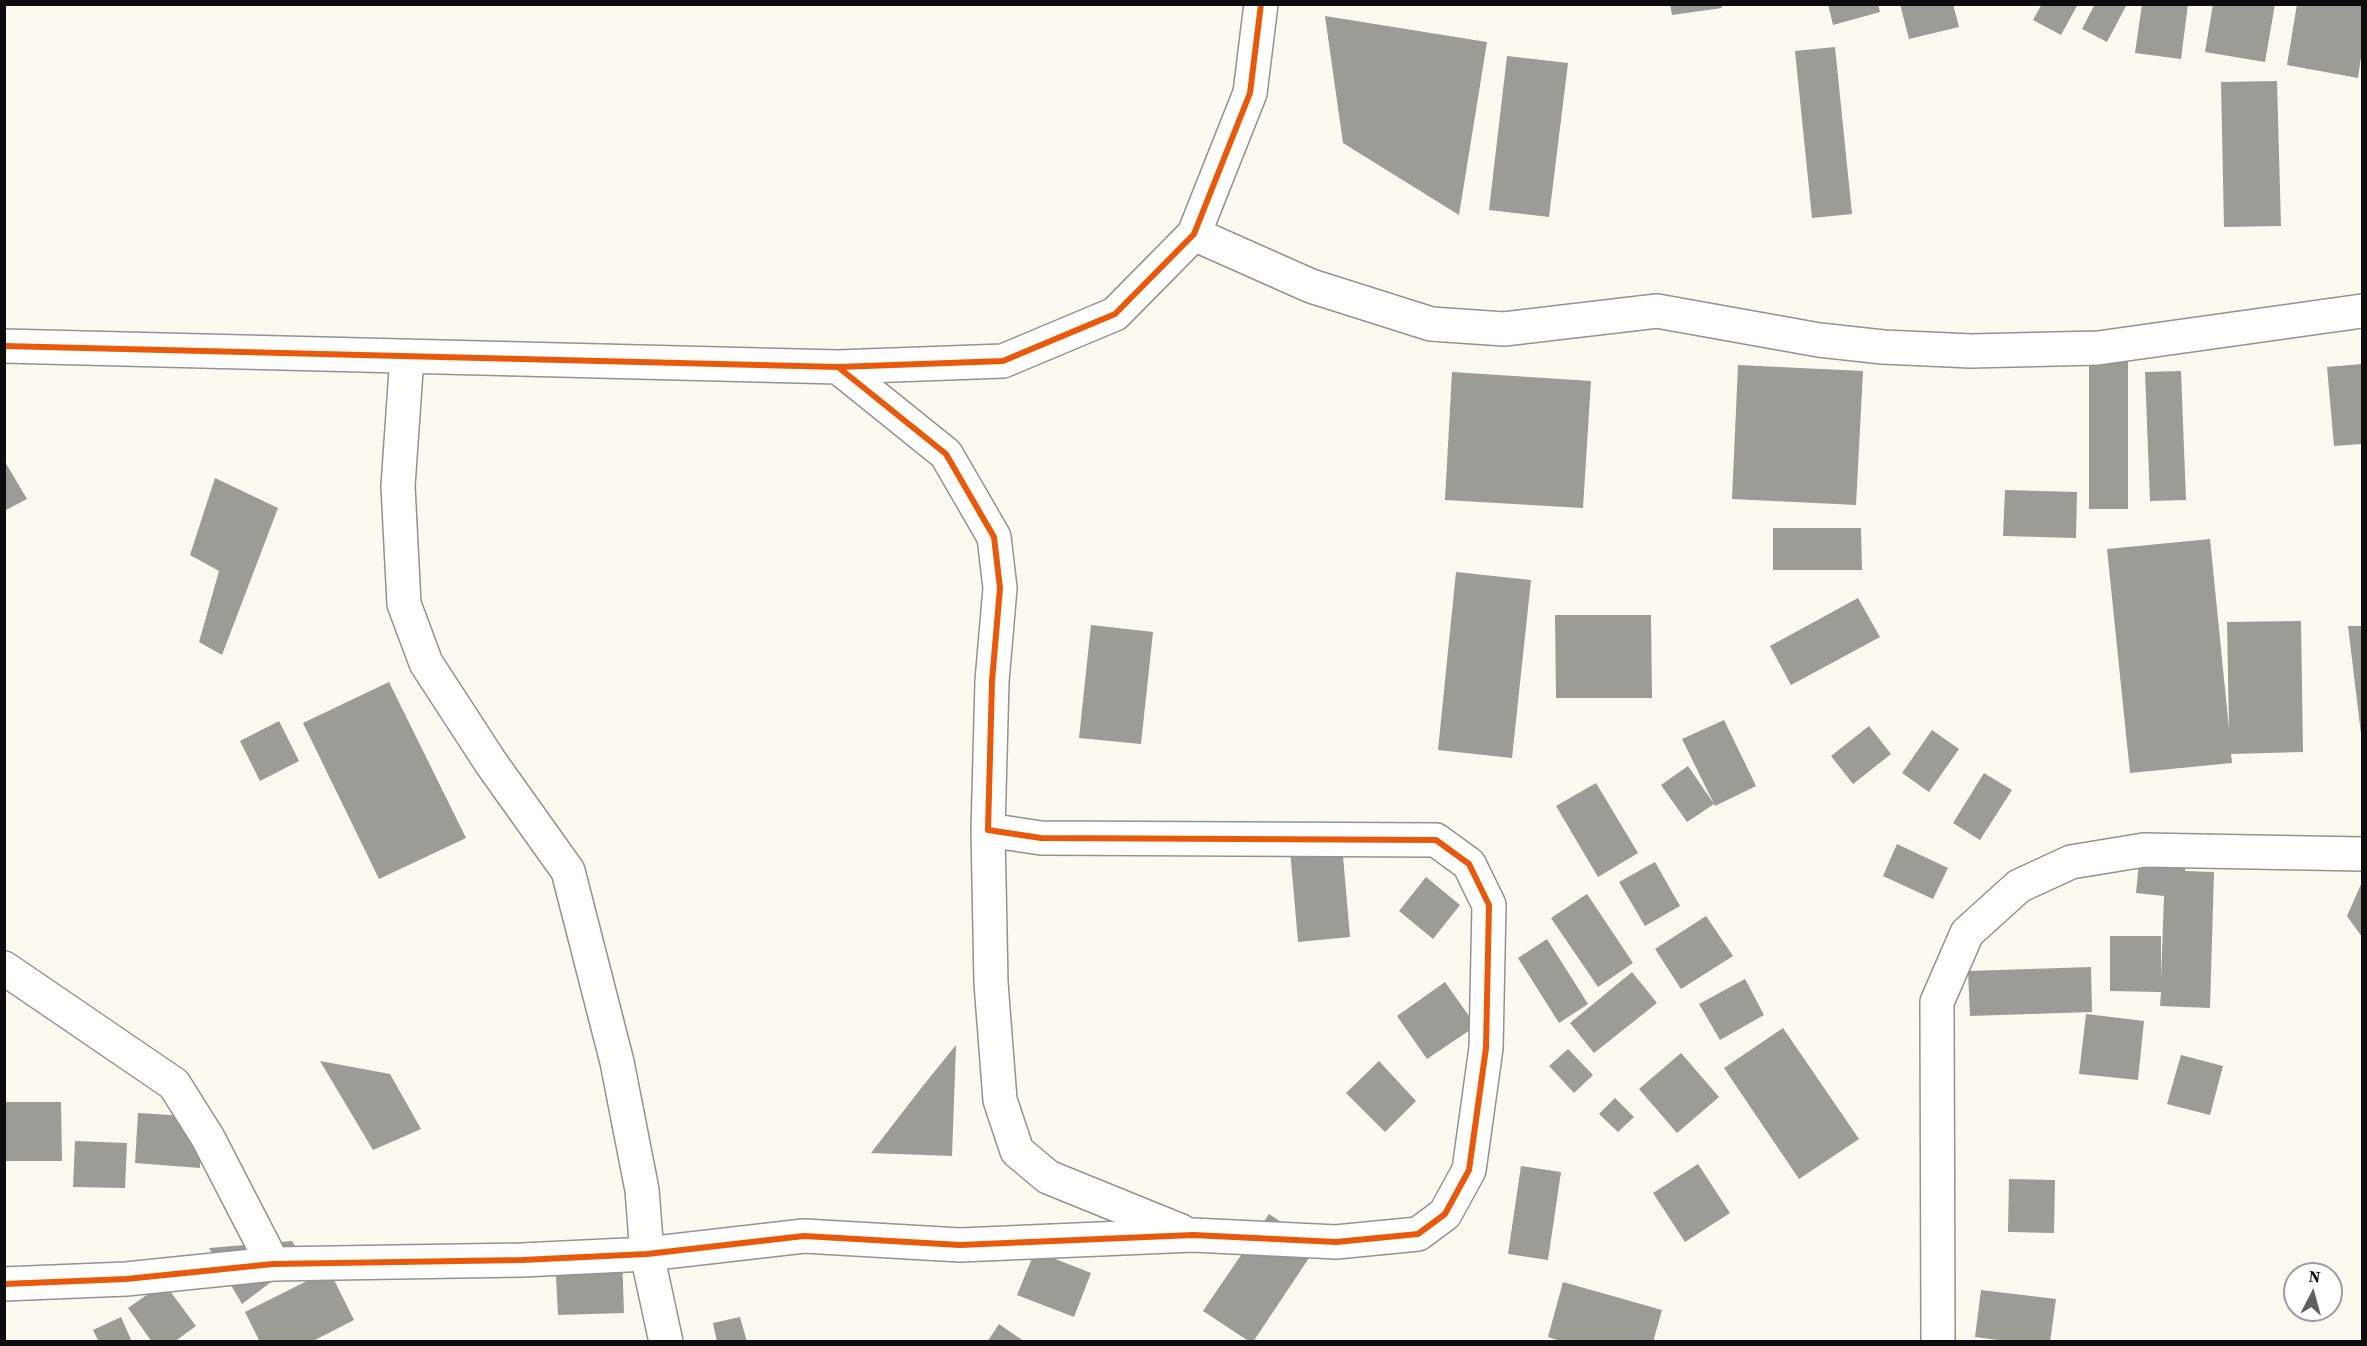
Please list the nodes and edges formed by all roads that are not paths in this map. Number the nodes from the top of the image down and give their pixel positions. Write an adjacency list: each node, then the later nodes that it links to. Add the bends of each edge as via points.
1 (1261, 4): 2 (street, via 1250,93)
2 (1194, 234): 3 (street, via 1311,286 1431,324 1504,329 1657,310 1819,340 1971,351 2098,348); 6 (street, via 1115,314 1003,361)
3 (2362, 311)
4 (4, 346): 5 (street)
5 (407, 356): 6 (street); 11 (street, via 398,486 404,604 426,663 568,871 616,1062 642,1190)
6 (838, 367): 7 (street, via 946,454 994,537 1000,588)
7 (988, 830): 10 (street, via 991,983 1000,1100 1017,1151 1048,1177); 10 (street, via 1041,838 1436,840 1469,864 1489,905 1486,1048 1469,1170 1445,1214 1418,1234 1336,1242)
8 (2362, 854): 15 (street, via 2144,850 2072,862 2019,886 1967,933 1937,1002)
9 (4, 968): 12 (street, via 174,1084 208,1138)
10 (1193, 1235): 11 (street, via 960,1245 804,1236)
11 (647, 1254): 12 (street); 14 (street)
12 (273, 1264): 13 (street, via 126,1279)
13 (4, 1284)
14 (666, 1341)
15 (1938, 1341)

